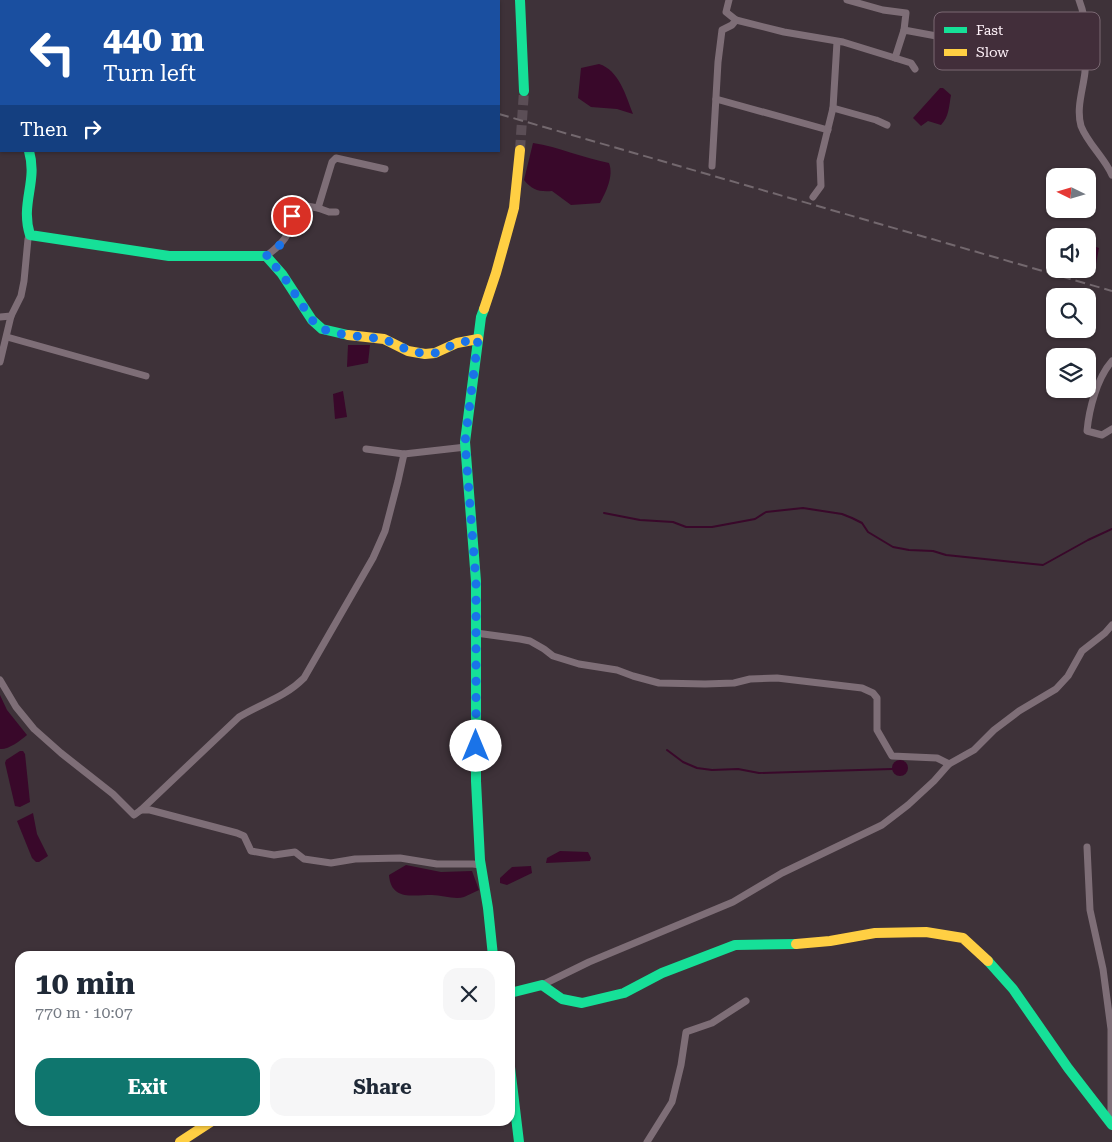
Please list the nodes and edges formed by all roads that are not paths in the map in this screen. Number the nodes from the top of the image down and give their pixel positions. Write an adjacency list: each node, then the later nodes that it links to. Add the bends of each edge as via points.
1 (520, 0): 13 (street)
2 (729, 0): 6 (street, via 726,12)
3 (847, 0): 7 (street, via 906,13)
4 (1079, 0): 5 (street)
5 (1083, 12)
6 (736, 20): 9 (street); 14 (street, via 732,26 722,30)
7 (904, 30): 8 (street); 10 (street)
8 (934, 36)
9 (837, 42): 10 (street); 15 (street)
10 (895, 58): 11 (street, via 911,64)
11 (915, 70)
12 (1085, 70): 22 (street, via 1079,106 1081,126)
13 (524, 91)
14 (716, 99): 17 (street); 20 (street)
15 (833, 108): 16 (street); 17 (street)
16 (887, 125)
17 (828, 130): 23 (street, via 820,161 821,186)
18 (520, 150): 31 (street, via 514,208 481,317)
19 (28, 152): 26 (street, via 33,174 25,214)
20 (712, 166)
21 (385, 169): 24 (street, via 336,158)
22 (1112, 175)
23 (813, 197)
24 (318, 208): 25 (street); 27 (street, via 290,203 292,216 286,237)
25 (336, 212)
26 (30, 235): 27 (street, via 169,256); 29 (street, via 24,280)
27 (266, 256): 31 (street, via 322,329 384,339 425,354)
28 (0, 316): 29 (street)
29 (11, 316): 30 (street)
30 (7, 337): 33 (street); 34 (street)
31 (478, 339): 36 (street)
32 (1112, 361): 35 (street, via 1106,367 1098,388 1087,431 1102,436)
33 (0, 362)
34 (146, 376)
35 (1112, 429)
36 (466, 447): 38 (street); 40 (street, via 476,581)
37 (366, 448): 38 (street)
38 (404, 454): 43 (street, via 385,531 373,558 304,678 281,696 238,717)
39 (1112, 625): 42 (street, via 1082,651 1068,676 1056,689 1019,711 974,750)
40 (476, 633): 42 (street, via 520,638 553,656 659,682 705,684 768,679 857,687 877,698 877,730 892,756 937,758); 45 (street, via 476,781)
41 (0, 680): 43 (street, via 24,718 44,739 134,814)
42 (950, 764): 47 (street, via 882,825 782,873 733,902)
43 (141, 810): 45 (street, via 237,833 244,836 251,851 274,855 295,852 304,859 331,863 400,858 438,864)
44 (1086, 846): 51 (street, via 1090,910 1103,969 1111,1029)
45 (481, 865): 46 (street)
46 (492, 951)
47 (542, 985): 48 (street); 51 (street, via 562,999 582,1003 624,993 662,973 735,945 785,946 883,932 926,932 963,938 1013,989)
48 (515, 992)
49 (746, 1001): 55 (street, via 712,1023 686,1032 672,1102)
50 (515, 1109): 54 (street)
51 (1112, 1124)
52 (204, 1126): 53 (street)
53 (180, 1142)
54 (519, 1142)
55 (647, 1142)

